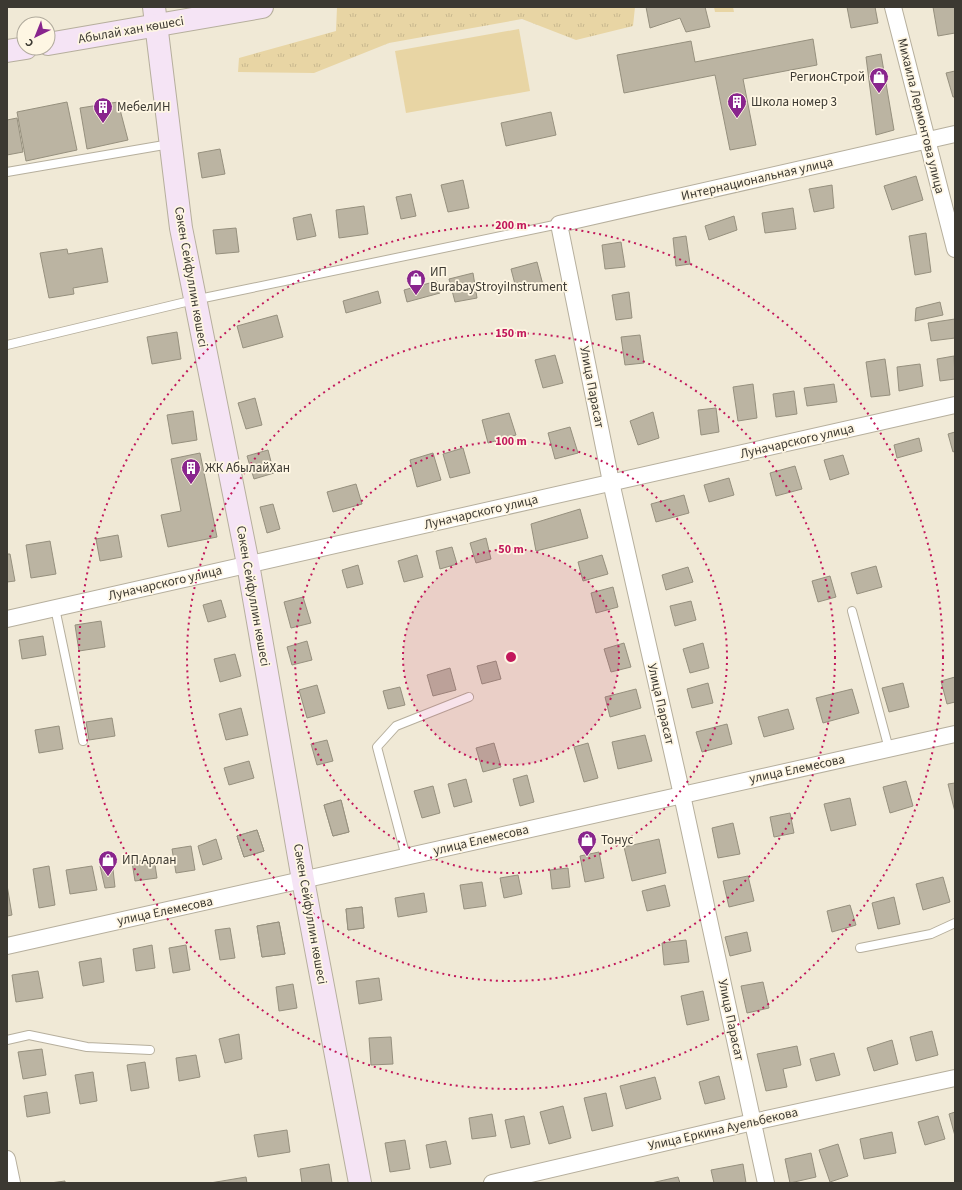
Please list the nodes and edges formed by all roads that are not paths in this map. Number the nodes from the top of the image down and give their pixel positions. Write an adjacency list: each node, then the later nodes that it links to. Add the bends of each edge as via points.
1 (262, 7): 3 (street, Абылай хан көшесі)
2 (893, 7): 6 (street, Михаила Лермонтова улица)
3 (156, 16): 4 (street, Абылай хан көшесі); 7 (street, Сәкен Сейфуллин көшесі)
4 (56, 42)
5 (955, 134): 6 (street, Интернациональная улица)
6 (928, 140): 9 (street, Интернациональная улица); 10 (street, Михаила Лермонтова улица)
7 (171, 144): 8 (lane); 11 (street, Сәкен Сейфуллин көшесі, via 181,228)
8 (7, 172)
9 (559, 224): 11 (lane); 14 (street, Улица Парасат)
10 (955, 249)
11 (194, 300): 12 (lane); 15 (street, Сәкен Сейфуллин көшесі)
12 (7, 345)
13 (955, 405): 14 (street, Луначарского улица)
14 (611, 482): 15 (street, Луначарского улица); 23 (street, Улица Парасат)
15 (248, 564): 16 (street, Луначарского улица); 25 (street, Сәкен Сейфуллин көшесі)
16 (55, 608): 18 (street, Луначарского улица); 21 (lane)
17 (852, 611): 22 (lane)
18 (7, 619)
19 (469, 697): 24 (lane, via 396,726 377,747)
20 (955, 734): 22 (street, улица Елемесова)
21 (83, 741)
22 (889, 749): 23 (street, улица Елемесова)
23 (682, 795): 24 (street, улица Елемесова); 32 (street, Улица Парасат)
24 (406, 857): 25 (street, улица Елемесова)
25 (303, 880): 27 (street, улица Елемесова); 35 (street, Сәкен Сейфуллин көшесі)
26 (955, 923): 28 (lane, via 931,934)
27 (7, 946)
28 (860, 948)
29 (7, 1040): 30 (lane, via 29,1035 87,1047)
30 (150, 1050)
31 (955, 1078): 32 (street, Улица Еркина Ауельбекова)
32 (753, 1122): 36 (street, Улица Еркина Ауельбекова); 37 (street, Улица Парасат)
33 (7, 1159): 34 (street)
34 (12, 1183)
35 (360, 1183)
36 (492, 1183)
37 (766, 1183)

